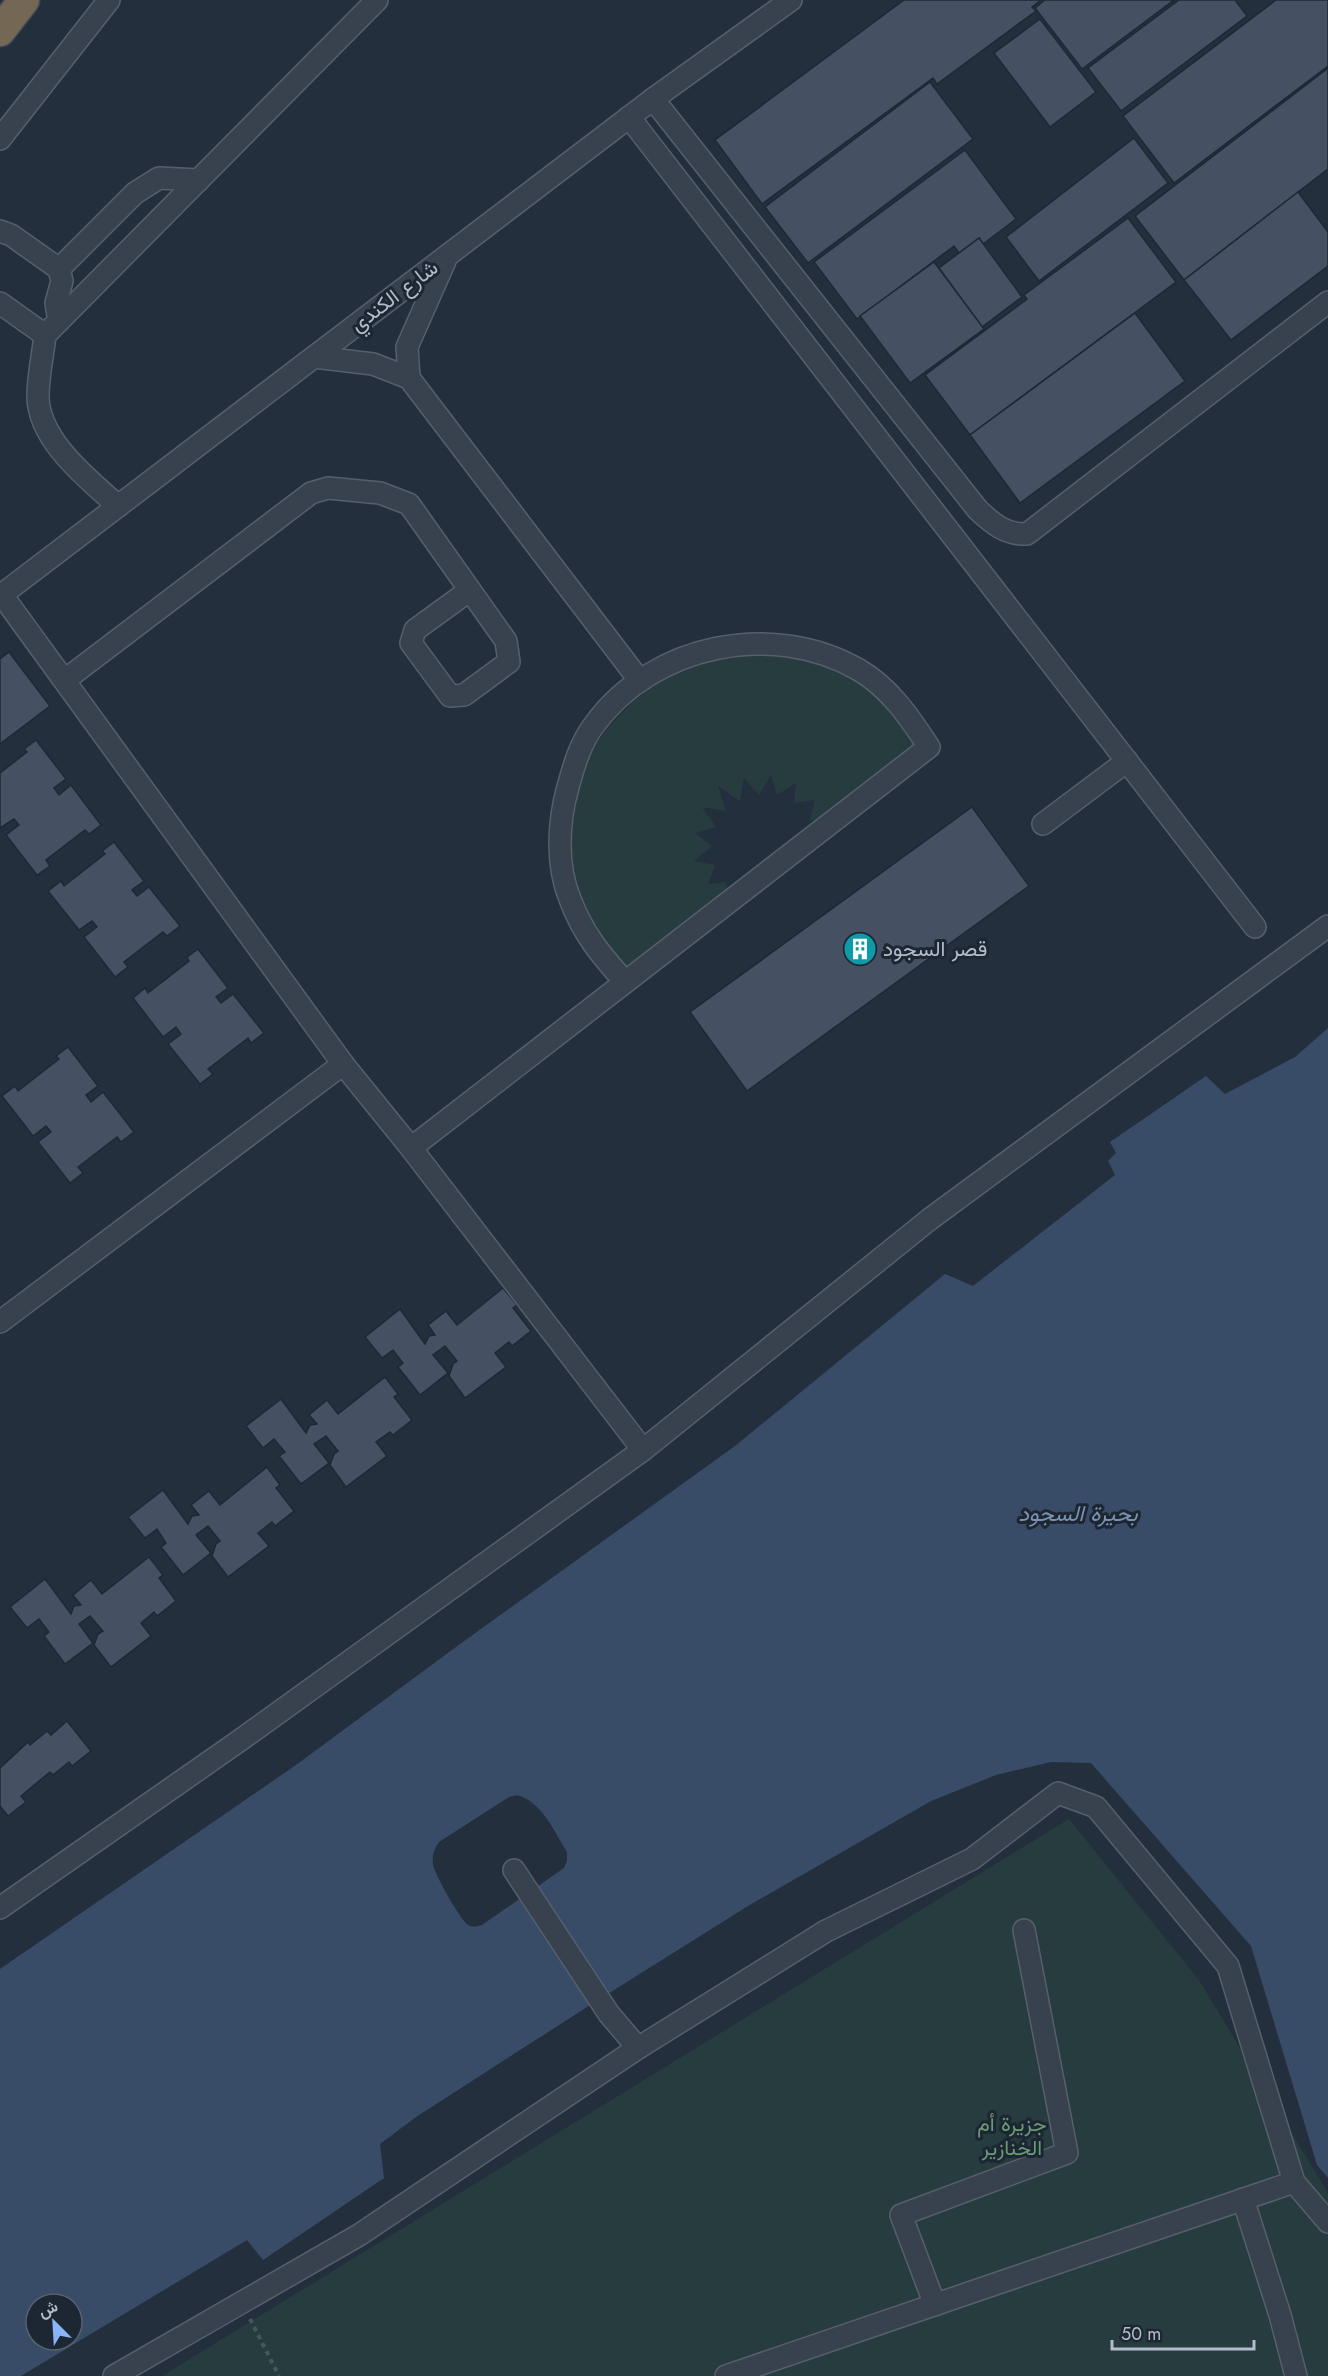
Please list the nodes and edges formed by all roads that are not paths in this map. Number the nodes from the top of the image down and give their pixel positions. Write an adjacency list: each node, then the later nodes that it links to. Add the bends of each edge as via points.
1 (24, 0): 5 (highway)
2 (109, 0): 8 (street)
3 (377, 0): 9 (street)
4 (791, 0): 6 (street, شارع الكندي)
5 (0, 31)
6 (653, 99): 7 (street, شارع الكندي); 13 (street, via 978,510 1014,535 1027,534)
7 (629, 117): 11 (street, شارع الكندي); 23 (street)
8 (0, 140)
9 (199, 180): 12 (street, via 159,178 143,188); 15 (street)
10 (0, 231): 12 (street)
11 (447, 256): 16 (street, شارع الكندي); 17 (street, via 407,347)
12 (59, 268): 15 (street, via 62,281)
13 (1328, 302)
14 (0, 303): 15 (street)
15 (52, 328): 18 (street, via 38,397 46,426 62,451)
16 (314, 357): 17 (street, via 373,364); 18 (street, شارع الكندي)
17 (409, 378): 22 (street)
18 (118, 507): 20 (street, شارع الكندي)
19 (470, 590): 19 (street, via 506,641 509,662 464,695 450,696 411,643 415,630); 21 (street, via 409,504 380,493 328,488 311,493)
20 (1, 595): 21 (street)
21 (64, 680): 28 (street)
22 (640, 681): 27 (street, via 594,725 575,759 561,811 560,849 569,898 590,942); 27 (street, via 699,651 754,644 808,648 860,670 903,706 929,747)
23 (1127, 761): 24 (street); 26 (street)
24 (1043, 824)
25 (1328, 926): 31 (street, via 930,1219)
26 (1255, 927)
27 (625, 982): 29 (street)
28 (343, 1064): 29 (street); 30 (street)
29 (411, 1148): 31 (street)
30 (0, 1322)
31 (643, 1450): 33 (street, via 239,1742)
32 (514, 1870): 35 (street, via 609,2014)
33 (0, 1908)
34 (1023, 1930): 39 (street, via 1067,2153 901,2215)
35 (638, 2048): 36 (street, via 826,1931 972,1859 1058,1793 1096,1807 1228,1966); 40 (street, via 359,2235)
36 (1294, 2182): 37 (street); 38 (street)
37 (1243, 2199): 39 (street); 42 (street)
38 (1328, 2222)
39 (935, 2305): 41 (street)
40 (114, 2376)
41 (726, 2376)
42 (1296, 2376)

